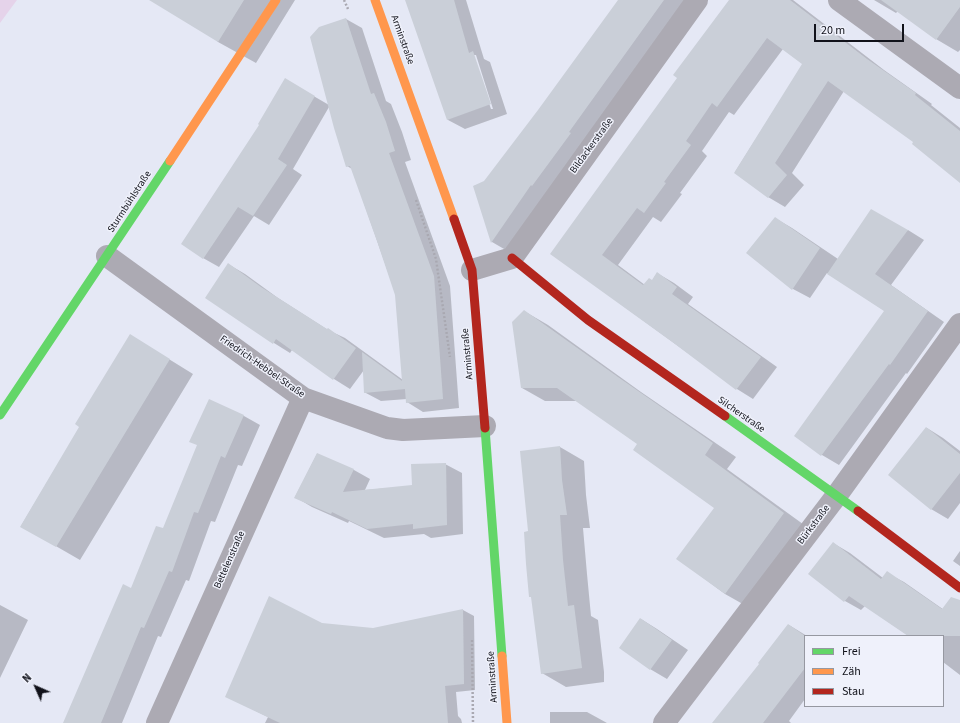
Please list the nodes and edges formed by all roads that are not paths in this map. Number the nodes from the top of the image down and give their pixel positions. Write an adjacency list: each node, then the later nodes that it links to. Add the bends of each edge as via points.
1 (276, 0): 6 (street, Sturmbühlstraße)
2 (375, 0): 8 (street, Arminstraße)
3 (697, 0): 7 (street, Bildackerstraße)
4 (839, 0): 5 (street)
5 (960, 88)
6 (107, 256): 10 (street, Friedrich-Hebbel-Straße); 11 (street, Sturmbühlstraße)
7 (512, 258): 8 (street); 13 (street, Silcherstraße, via 588,320)
8 (472, 270): 12 (street, Arminstraße)
9 (960, 324): 13 (street, Bürkstraße)
10 (303, 398): 12 (street, Friedrich-Hebbel-Straße, via 387,428 403,430); 15 (street, Bettelenstraße)
11 (0, 415)
12 (485, 426): 16 (street, Arminstraße)
13 (836, 495): 14 (street, Silcherstraße); 17 (street, Bürkstraße)
14 (960, 588)
15 (157, 723)
16 (507, 723)
17 (664, 723)

